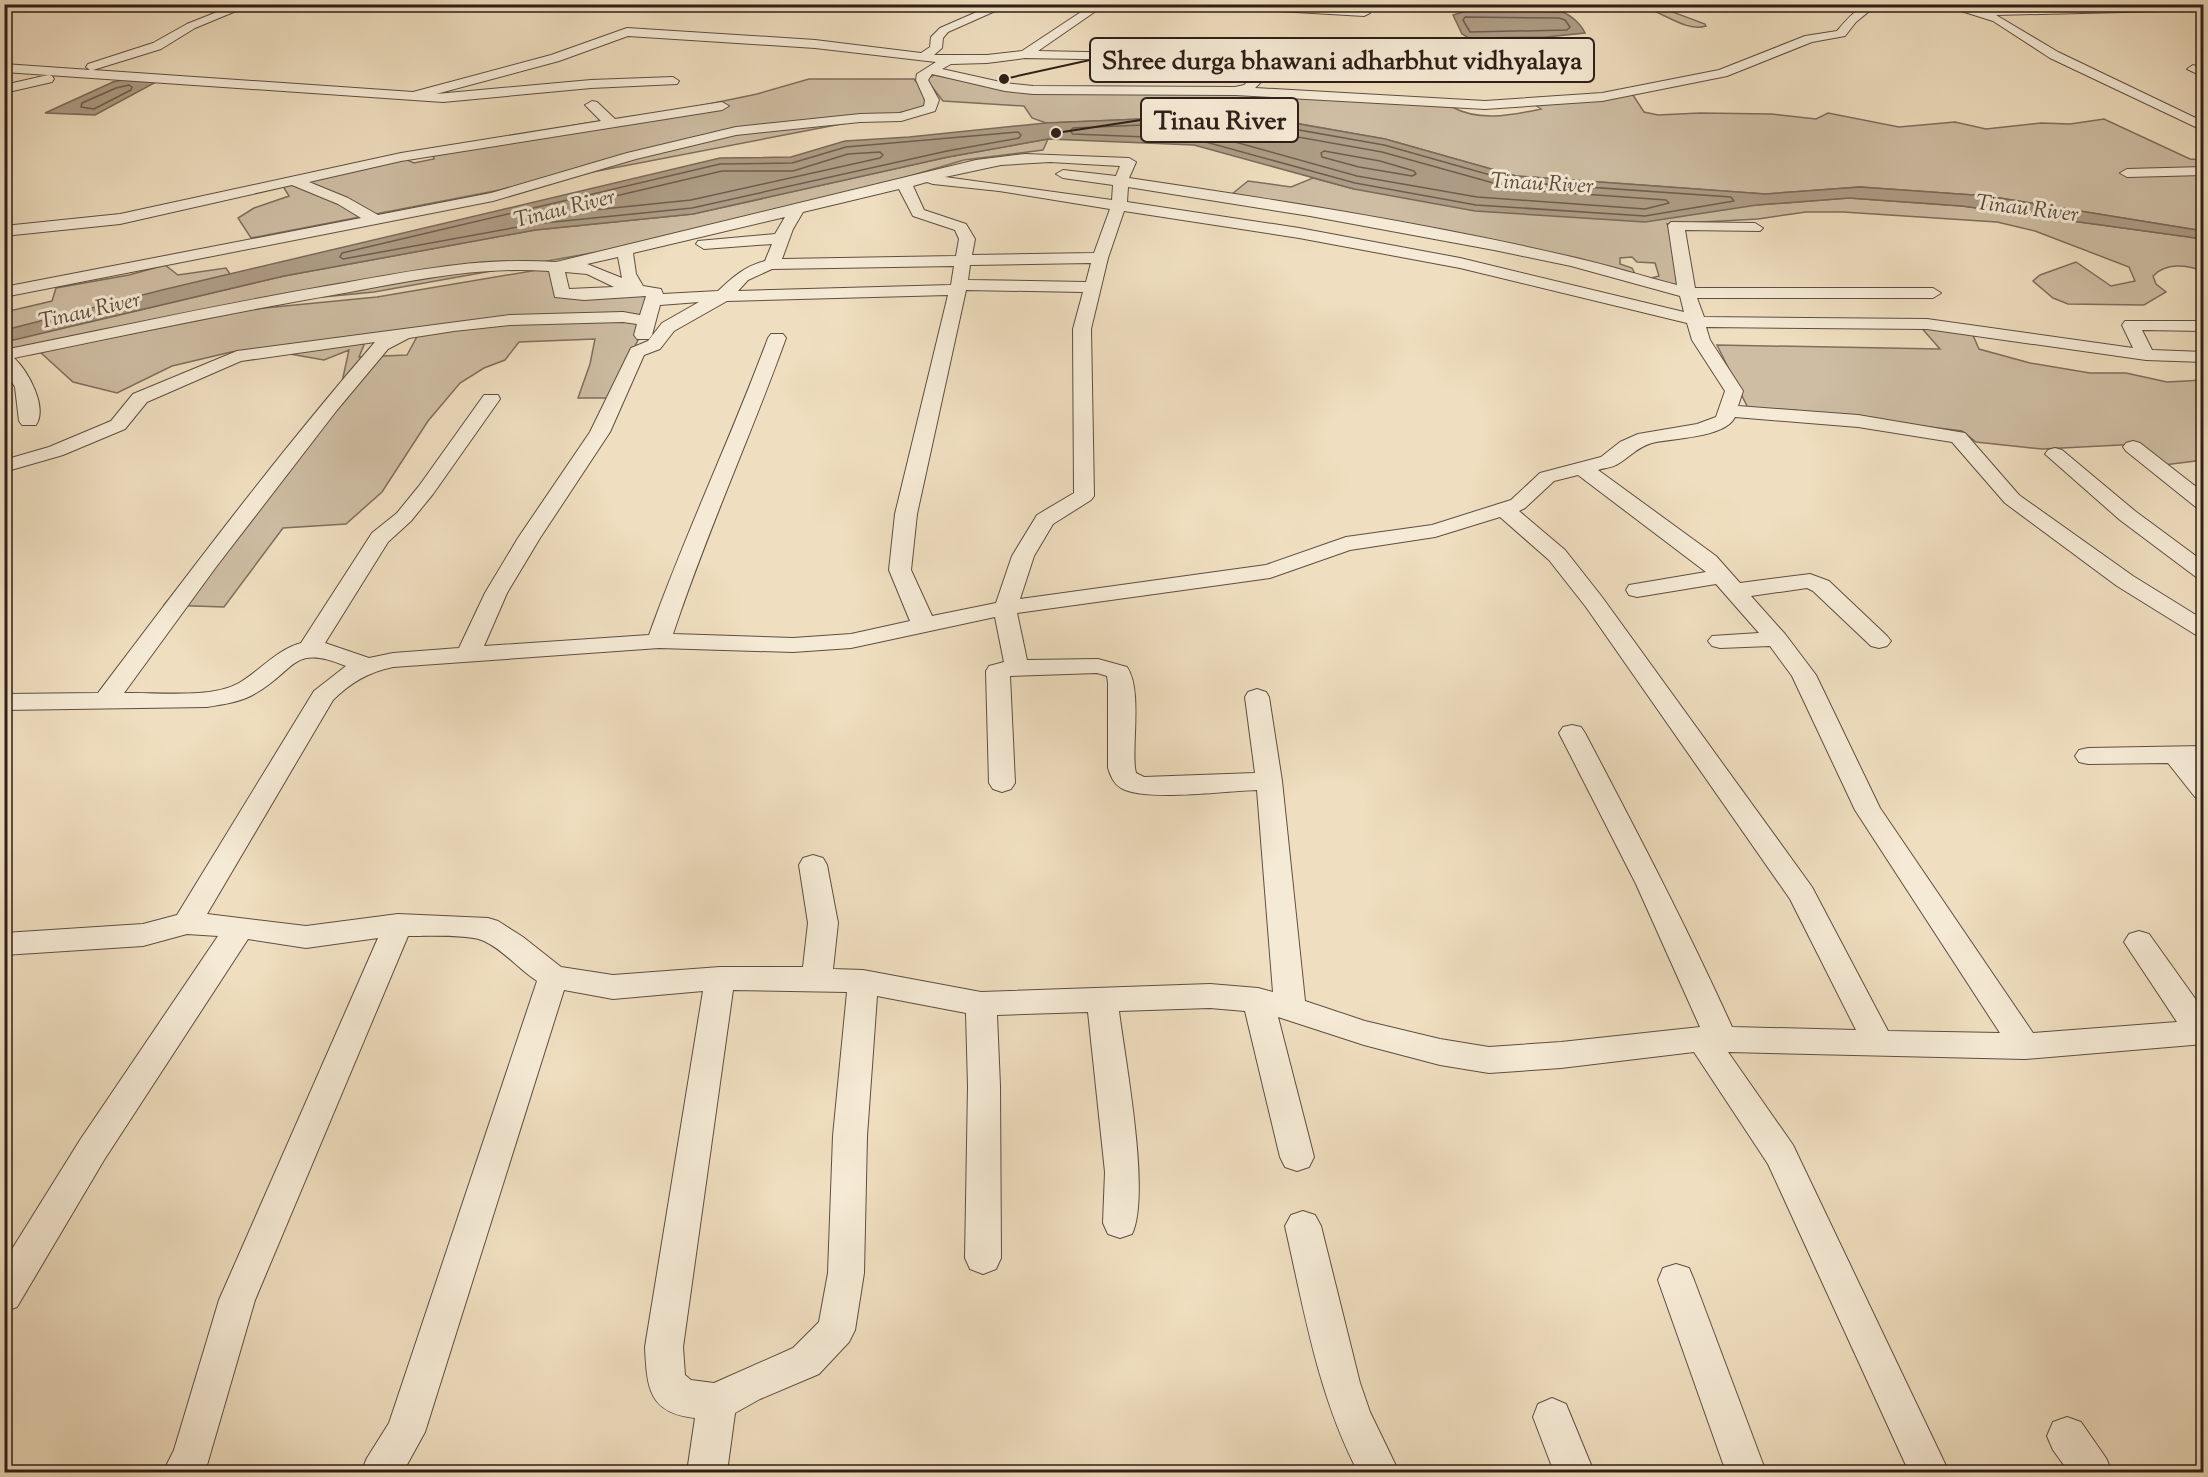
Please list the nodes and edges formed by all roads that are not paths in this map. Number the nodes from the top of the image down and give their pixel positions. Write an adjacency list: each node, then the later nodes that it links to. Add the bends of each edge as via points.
1 (248, 4): 15 (street, via 191,26 157,46)
2 (1006, 4): 11 (street, via 944,30 937,37 936,48)
3 (1101, 4): 10 (street)
4 (1208, 4): 5 (street, via 1364,14)
5 (1365, 4)
6 (1873, 4): 18 (street, via 1841,34 1809,39 1723,73 1602,97 1485,105)
7 (1944, 4): 9 (street)
8 (2204, 8): 9 (street)
9 (1972, 12): 23 (street, via 1997,19 2054,56)
10 (1025, 54): 12 (street); 18 (street, via 1176,58 1257,73 1256,81 1248,88)
11 (923, 57): 12 (street); 19 (street, via 624,32 555,58)
12 (949, 60): 14 (street)
13 (4, 68): 15 (street)
14 (930, 70): 18 (street, via 1015,88); 33 (street, via 922,80 932,100 930,108 912,115 736,131 632,156 493,197)
15 (78, 72): 17 (street); 19 (street)
16 (673, 81): 19 (street, via 591,84 465,97)
17 (4, 89)
18 (1235, 91)
19 (413, 96)
20 (592, 105): 22 (street)
21 (722, 106): 22 (street)
22 (612, 124): 28 (street, via 400,157)
23 (2204, 127)
24 (2204, 171): 25 (street)
25 (2127, 173)
26 (1063, 174): 29 (street)
27 (923, 179): 29 (street, via 982,162 1066,158 1129,162); 30 (street); 31 (street)
28 (294, 181): 33 (street); 35 (street, via 120,219)
29 (1121, 181): 31 (street); 50 (street, via 1328,214 1556,258)
30 (904, 183): 32 (street); 41 (street, via 918,213 961,227 967,239)
31 (1119, 204): 39 (street); 53 (street, via 1460,263)
32 (797, 209): 36 (street); 37 (street)
33 (374, 219): 48 (street)
34 (1755, 228): 50 (street, via 1676,225)
35 (4, 231)
36 (782, 238): 37 (street); 42 (street)
37 (646, 246): 38 (street)
38 (625, 252): 43 (street); 47 (street, via 628,274)
39 (1100, 258): 40 (street); 46 (street)
40 (1007, 260): 41 (street); 44 (street)
41 (961, 262): 42 (street); 45 (street)
42 (772, 264): 51 (street, via 757,267)
43 (556, 267): 47 (street, via 577,267); 47 (street, via 561,292 585,296); 60 (street, via 516,264 438,271 284,298)
44 (1007, 285): 45 (street); 46 (street)
45 (958, 287): 51 (street); 75 (street, via 906,514 900,570)
46 (1092, 287): 74 (street, via 1082,329 1080,379 1084,496 1045,520 1023,556)
47 (637, 291): 52 (street, via 655,293)
48 (4, 292)
49 (1933, 292): 50 (street)
50 (1687, 293): 53 (street)
51 (723, 296): 52 (street); 58 (street, via 668,327 654,345)
52 (654, 300): 54 (street)
53 (1695, 320): 59 (street, via 1927,324); 63 (street, via 1701,340 1734,391)
54 (648, 321): 56 (street, via 623,317 510,320); 58 (street)
55 (2204, 326): 59 (street, via 2131,325)
56 (409, 333): 67 (street, via 237,356 140,398 118,425 56,451); 87 (street, via 382,345 330,406)
57 (777, 338): 78 (street)
58 (637, 352): 82 (street, via 600,432 496,593)
59 (2146, 355): 61 (street)
60 (4, 357): 64 (street, via 30,398)
61 (2202, 359)
62 (491, 399): 81 (street, via 426,490 380,538)
63 (1727, 411): 68 (street, via 1724,420 1713,426 1645,438 1608,460); 76 (street, via 1857,422 1958,437 2012,499 2125,581)
64 (29, 421)
65 (2133, 447): 69 (street)
66 (2055, 454): 71 (street, via 2099,495)
67 (4, 466)
68 (1582, 468): 70 (street, via 1547,477 1518,504); 72 (street, via 1708,561)
69 (2204, 504)
70 (1503, 509): 74 (street, via 1435,531 1346,544 1270,571); 111 (street, via 1557,555 1594,602 1802,894)
71 (2204, 572)
72 (1727, 583): 73 (street); 77 (street); 80 (street, via 1810,582 1821,586)
73 (1637, 590)
74 (1005, 609): 75 (street); 84 (street)
75 (924, 625): 78 (street, via 851,640 793,645)
76 (2204, 630)
77 (1777, 639): 79 (street); 112 (street, via 1804,675 1868,810)
78 (659, 641): 82 (street)
79 (1720, 641)
80 (1879, 641)
81 (310, 648): 83 (street); 87 (street, via 293,655 239,692 207,699)
82 (469, 654): 83 (street)
83 (364, 665): 96 (street, via 339,679 323,696)
84 (1017, 667): 92 (street, via 1098,666 1118,672 1123,719 1121,766 1132,784); 93 (street, via 998,671)
85 (1257, 697): 92 (street)
86 (4, 702): 87 (street)
87 (104, 702)
88 (1572, 733): 110 (street, via 1689,962)
89 (2204, 754): 90 (street)
90 (2176, 755): 91 (street); 94 (street)
91 (2088, 756)
92 (1269, 781): 108 (street)
93 (1002, 783)
94 (2204, 791)
95 (813, 865): 103 (street, via 823,923)
96 (187, 923): 98 (street); 100 (street, via 143,935)
97 (398, 925): 98 (street, via 306,938); 101 (street, via 488,929); 122 (street, via 237,1300 191,1459)
98 (240, 927): 118 (street, via 92,1150)
99 (2139, 942): 109 (street)
100 (4, 944)
101 (553, 977): 102 (street, via 613,987); 123 (street, via 405,1432)
102 (720, 978): 103 (street); 119 (street, via 664,1347 666,1383 682,1398)
103 (817, 979): 104 (street)
104 (863, 982): 107 (street); 119 (street, via 850,1136 846,1273 836,1330 806,1361)
105 (1258, 1000): 106 (street, via 1210,996); 108 (street); 113 (street)
106 (1102, 1001): 107 (street); 114 (street, via 1122,1172)
107 (981, 1004): 116 (street)
108 (1290, 1008): 110 (street, via 1364,1033 1489,1060)
109 (2202, 1032): 112 (street)
110 (1712, 1039): 111 (street); 128 (street, via 1781,1155)
111 (1878, 1042): 112 (street)
112 (2025, 1046)
113 (1297, 1157)
114 (1120, 1223)
115 (1303, 1226): 125 (street, via 1337,1371 1355,1428)
116 (983, 1258)
117 (1676, 1280): 127 (street)
118 (4, 1295)
119 (717, 1402): 124 (street)
120 (1552, 1417): 126 (street)
121 (2067, 1436): 129 (street)
122 (183, 1473)
123 (381, 1473)
124 (707, 1473)
125 (1379, 1473)
126 (1574, 1473)
127 (1746, 1473)
128 (1929, 1473)
129 (2092, 1473)

